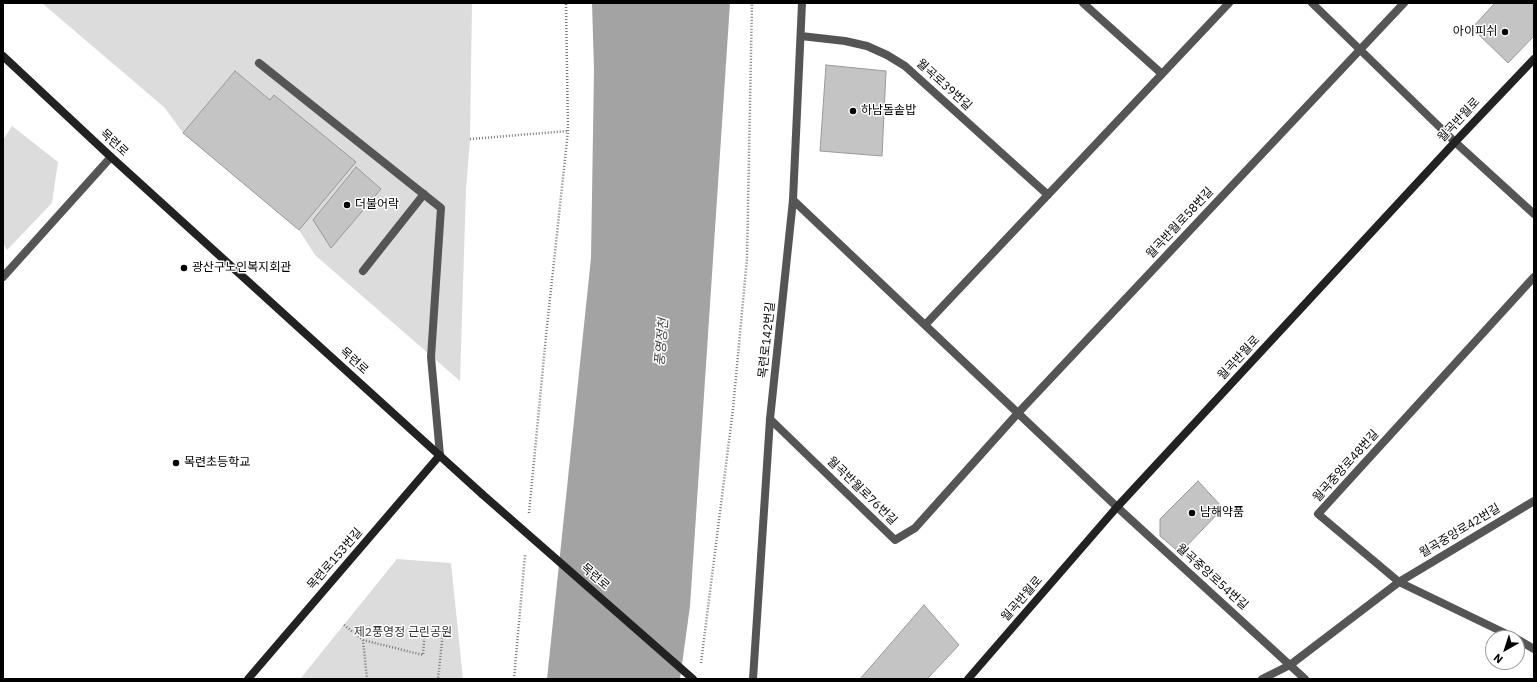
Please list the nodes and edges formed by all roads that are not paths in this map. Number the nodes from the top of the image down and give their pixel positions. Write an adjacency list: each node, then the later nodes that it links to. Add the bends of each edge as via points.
1 (802, 3): 6 (street, 목련로142번길)
2 (1083, 3): 11 (street)
3 (1229, 3): 11 (street)
4 (1312, 3): 7 (street)
5 (1404, 3): 7 (street, 월곡반월로58번길)
6 (801, 36): 15 (street, 월곡로39번길, via 845,41 867,46 887,55 904,66); 16 (street, 목련로142번길)
7 (1359, 49): 12 (street); 22 (street, 월곡반월로58번길)
8 (3, 56): 13 (street, 목련로)
9 (1534, 59): 12 (street, 월곡반월로)
10 (259, 64): 14 (street)
11 (1162, 74): 15 (street)
12 (1455, 142): 17 (street); 26 (street, 월곡반월로)
13 (111, 157): 19 (street); 24 (street, 목련로)
14 (424, 194): 18 (street); 24 (street, via 441,208 431,356)
15 (1048, 195): 21 (street)
16 (793, 200): 21 (street); 23 (street, 목련로142번길)
17 (1534, 214)
18 (364, 271)
19 (3, 277)
20 (1534, 277): 27 (street, 월곡중앙로48번길, via 1318,514)
21 (925, 325): 22 (street)
22 (1018, 413): 23 (street, 월곡반월로76번길, via 915,528 896,540); 26 (street)
23 (770, 419): 34 (street, 목련로142번길)
24 (440, 455): 32 (street, 목련로153번길); 33 (street, 목련로, bridge)
25 (1534, 501): 27 (street, 월곡중앙로42번길)
26 (1117, 507): 31 (street, 월곡중앙로54번길); 35 (street, 월곡반월로)
27 (1398, 582): 28 (street, 월곡중앙로48번길); 31 (street, 월곡중앙로42번길)
28 (1497, 630)
29 (1525, 644): 30 (street, 월곡중앙로48번길)
30 (1534, 649)
31 (1290, 665): 36 (street); 37 (street, 월곡중앙로54번길)
32 (248, 679)
33 (693, 679)
34 (753, 679)
35 (968, 679)
36 (1262, 679)
37 (1305, 679)

